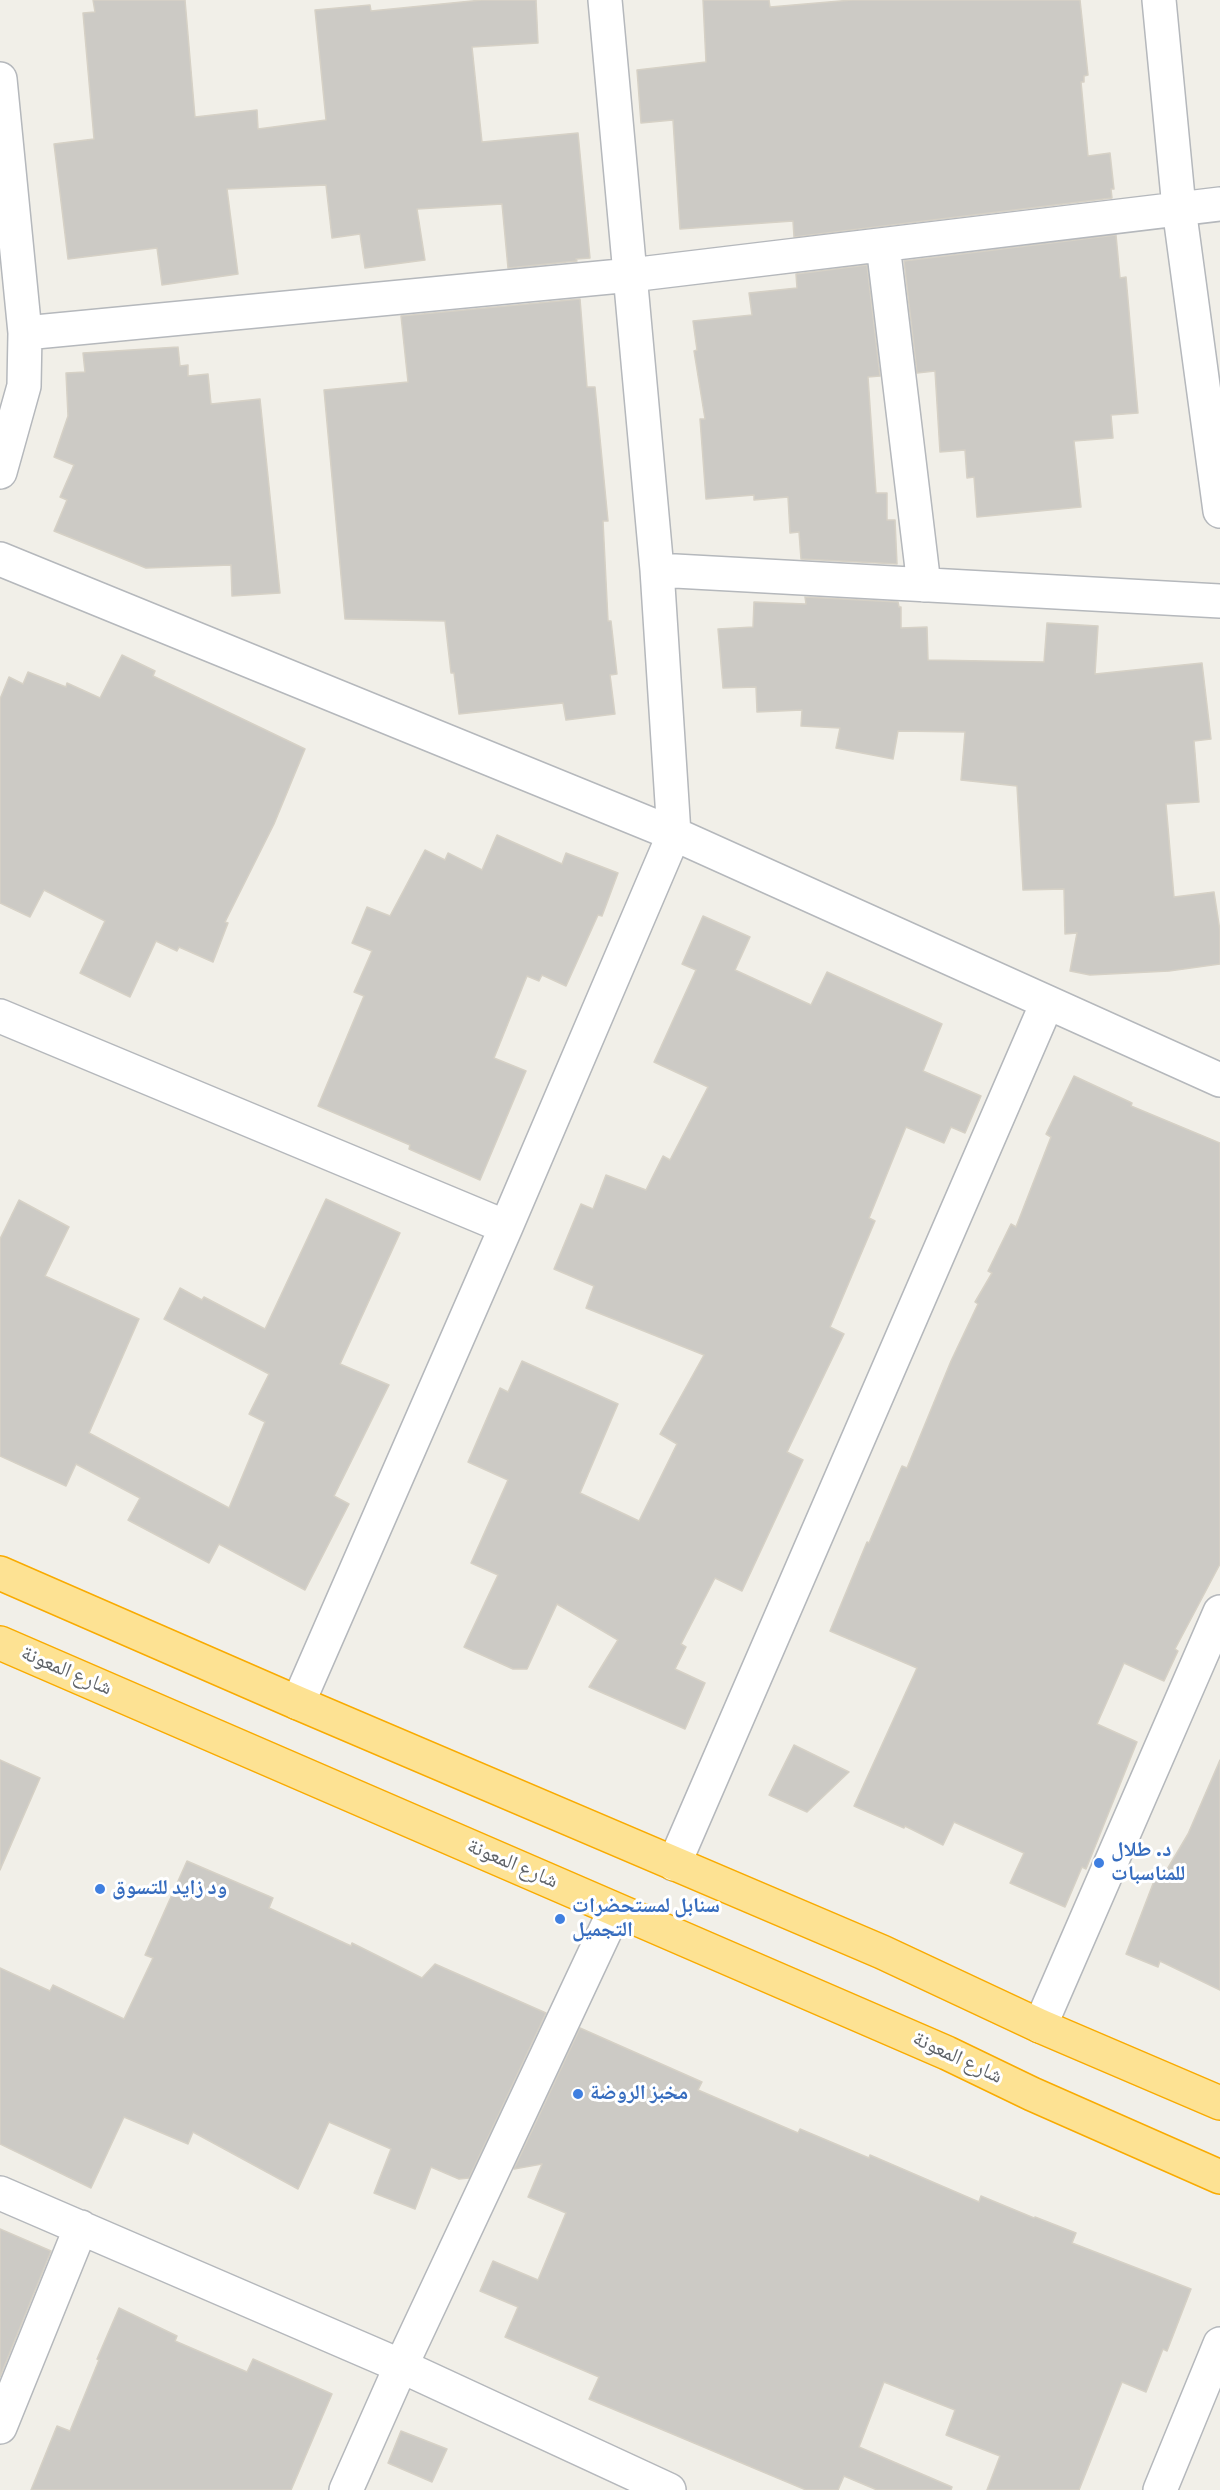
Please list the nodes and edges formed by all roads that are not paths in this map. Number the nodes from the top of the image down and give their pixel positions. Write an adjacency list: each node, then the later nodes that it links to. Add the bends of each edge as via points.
1 (605, 0): 7 (street)
2 (1160, 0): 5 (street)
3 (0, 79): 8 (street)
4 (1220, 204): 5 (street)
5 (1179, 208): 6 (street); 10 (street)
6 (883, 245): 7 (street); 13 (street)
7 (631, 275): 8 (street); 12 (street)
8 (25, 333): 9 (street, via 24,386)
9 (0, 472)
10 (1220, 511)
11 (0, 559): 15 (street)
12 (657, 570): 13 (street); 15 (street)
13 (924, 585): 14 (street)
14 (1220, 601)
15 (674, 834): 16 (street); 19 (street)
16 (1047, 1003): 18 (street); 24 (street)
17 (0, 1016): 19 (street)
18 (1220, 1080)
19 (506, 1227): 23 (street)
20 (0, 1573): 23 (highway)
21 (1220, 1612): 26 (street)
22 (0, 1643): 25 (highway, شارع المعونة)
23 (298, 1703): 24 (highway)
24 (674, 1864): 26 (highway, via 882,1952)
25 (615, 1910): 28 (highway, شارع المعونة, via 947,2053); 32 (street)
26 (1040, 2026): 27 (highway)
27 (1220, 2103)
28 (1220, 2177)
29 (0, 2193): 30 (street)
30 (81, 2227): 32 (street); 33 (street)
31 (1220, 2344): 36 (street)
32 (401, 2366): 34 (street); 35 (street)
33 (0, 2427)
34 (346, 2490)
35 (669, 2490)
36 (1160, 2490)

